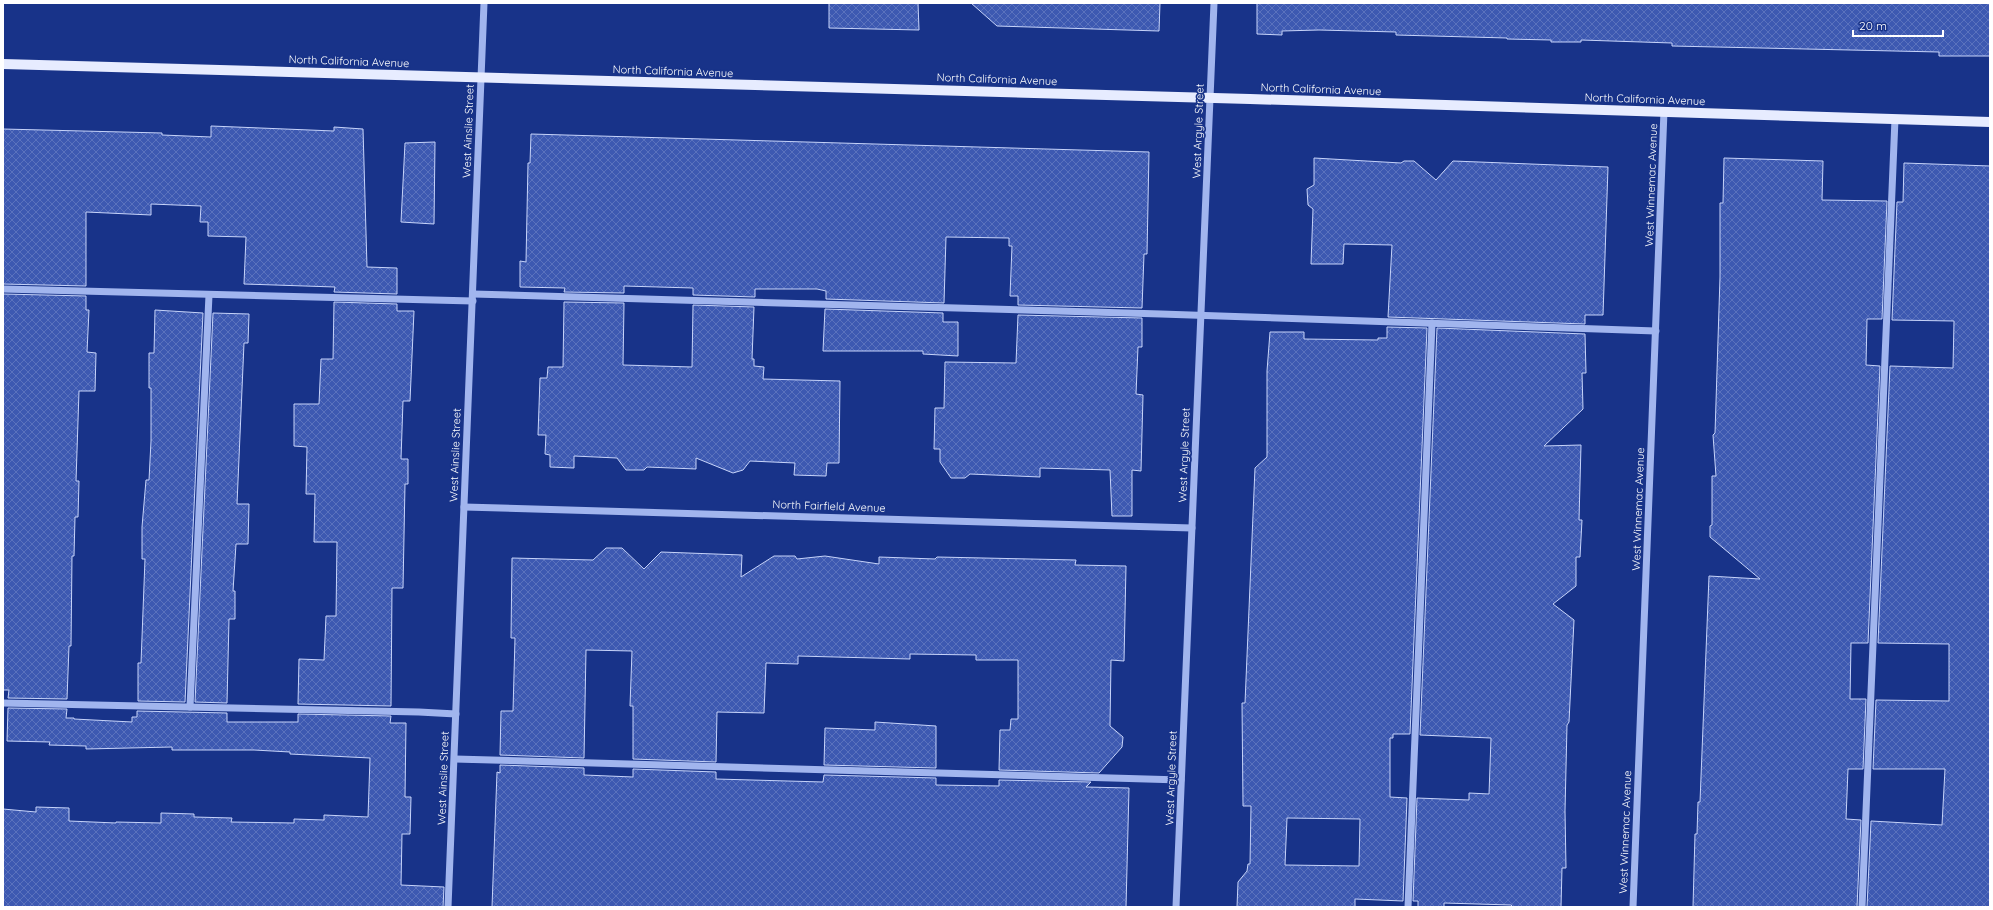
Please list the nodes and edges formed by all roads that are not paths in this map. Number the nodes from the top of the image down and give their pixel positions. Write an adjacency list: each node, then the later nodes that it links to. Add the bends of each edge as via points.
1 (484, 3): 4 (street, West Ainslie Street)
2 (1214, 3): 5 (street, West Argyle Street)
3 (3, 64): 4 (main road, North California Avenue)
4 (481, 77): 5 (main road, North California Avenue); 11 (street, West Ainslie Street)
5 (1210, 98): 6 (main road, North California Avenue); 12 (street, West Argyle Street)
6 (1664, 111): 7 (main road, North California Avenue); 14 (street, West Winnemac Avenue)
7 (1895, 119): 8 (main road, North California Avenue); 26 (street)
8 (1990, 122)
9 (3, 289): 10 (street)
10 (209, 295): 11 (street); 18 (street)
11 (473, 298): 12 (street); 15 (street, West Ainslie Street)
12 (1201, 315): 13 (street); 16 (street, West Argyle Street)
13 (1432, 323): 14 (street); 24 (street)
14 (1656, 331): 25 (street, West Winnemac Avenue)
15 (464, 507): 16 (street, North Fairfield Avenue); 19 (street, West Ainslie Street)
16 (1192, 528): 21 (street, West Argyle Street)
17 (3, 703): 18 (street)
18 (190, 707): 19 (street)
19 (456, 714): 20 (street, West Ainslie Street)
20 (455, 759): 21 (street); 22 (street, West Ainslie Street)
21 (1182, 780): 23 (street, West Argyle Street)
22 (448, 907)
23 (1176, 907)
24 (1408, 907)
25 (1633, 907)
26 (1862, 907)

